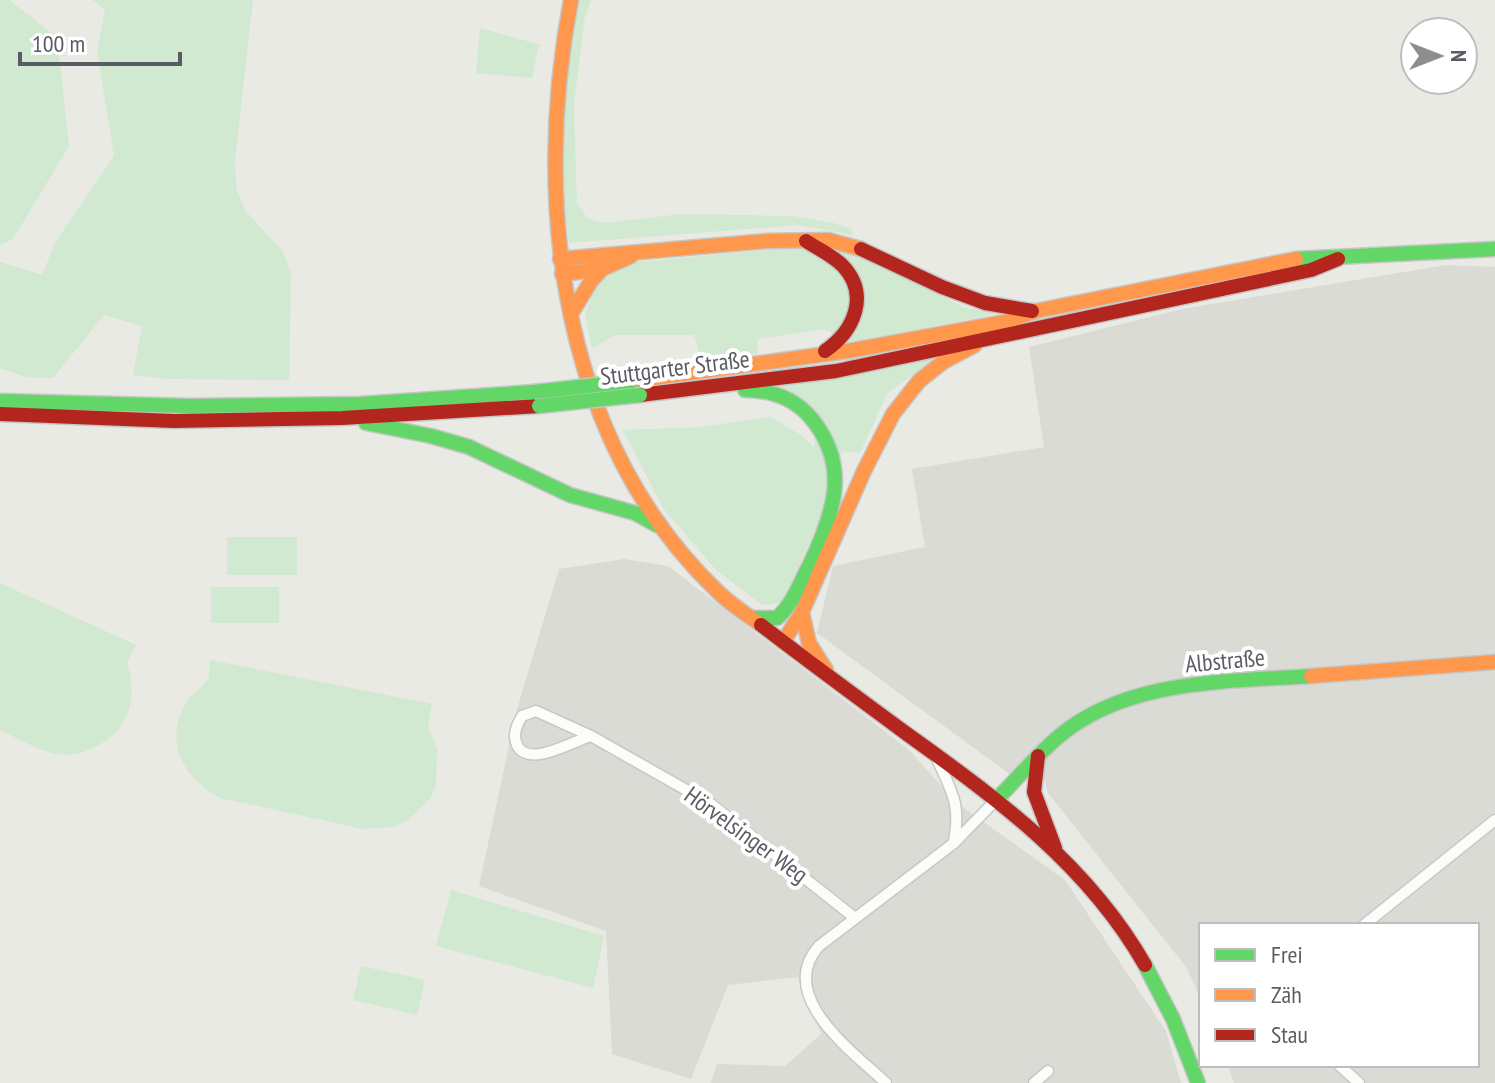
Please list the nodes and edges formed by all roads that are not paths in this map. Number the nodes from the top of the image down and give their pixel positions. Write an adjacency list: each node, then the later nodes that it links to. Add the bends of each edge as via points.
1 (571, 0): 6 (main road, via 554,125)
2 (802, 239): 4 (main road); 8 (main road, via 851,244 985,303); 11 (main road, via 834,258 855,282 855,316 849,331)
3 (1495, 249): 5 (main road, Stuttgarter Straße)
4 (636, 254): 6 (main road); 7 (main road)
5 (1342, 258): 8 (main road, Stuttgarter Straße, via 1309,256); 10 (main road, Stuttgarter Straße, via 1311,270)
6 (561, 266): 7 (main road); 9 (main road)
7 (602, 269): 9 (main road)
8 (1036, 311): 11 (main road, Stuttgarter Straße, via 1005,322)
9 (571, 314): 17 (main road, via 600,418)
10 (1002, 334): 12 (main road, Stuttgarter Straße, via 836,371); 18 (main road, via 943,362 919,381 893,414)
11 (822, 353): 13 (main road, Stuttgarter Straße, bridge)
12 (640, 395): 13 (main road, Stuttgarter Straße, bridge); 19 (main road, via 762,389 798,405 830,443 837,485 822,534 789,607 777,618)
13 (537, 399): 14 (main road, Stuttgarter Straße, via 190,406); 16 (main road, Stuttgarter Straße)
14 (0, 401)
15 (0, 414): 16 (main road, Stuttgarter Straße, via 174,421)
16 (342, 418): 17 (main road, via 468,446 570,495 640,512)
17 (663, 530): 19 (main road, via 719,593)
18 (802, 612): 20 (main road); 22 (main road, via 809,647)
19 (752, 618): 20 (main road)
20 (783, 642): 22 (main road)
21 (1495, 662): 25 (main road, Albstraße, via 1146,693 1100,710)
22 (831, 677): 24 (main road)
23 (591, 736): 23 (street, Hörvelsinger Weg, via 536,711 522,716 515,738 519,750 528,755); 30 (street, Hörvelsinger Weg, via 711,804)
24 (935, 753): 26 (main road); 28 (street, via 957,803)
25 (1038, 756): 26 (main road, Albstraße); 29 (main road, via 1034,792)
26 (996, 800): 28 (street); 29 (main road)
27 (1495, 820): 31 (street)
28 (954, 843): 30 (street)
29 (1055, 849): 36 (main road, via 1145,967 1176,1025)
30 (855, 918): 34 (street, via 809,957 805,984 831,1030)
31 (1366, 923)
32 (1341, 1067): 37 (street)
33 (1048, 1071): 35 (street)
34 (886, 1083)
35 (1034, 1083)
36 (1198, 1083)
37 (1359, 1083)

